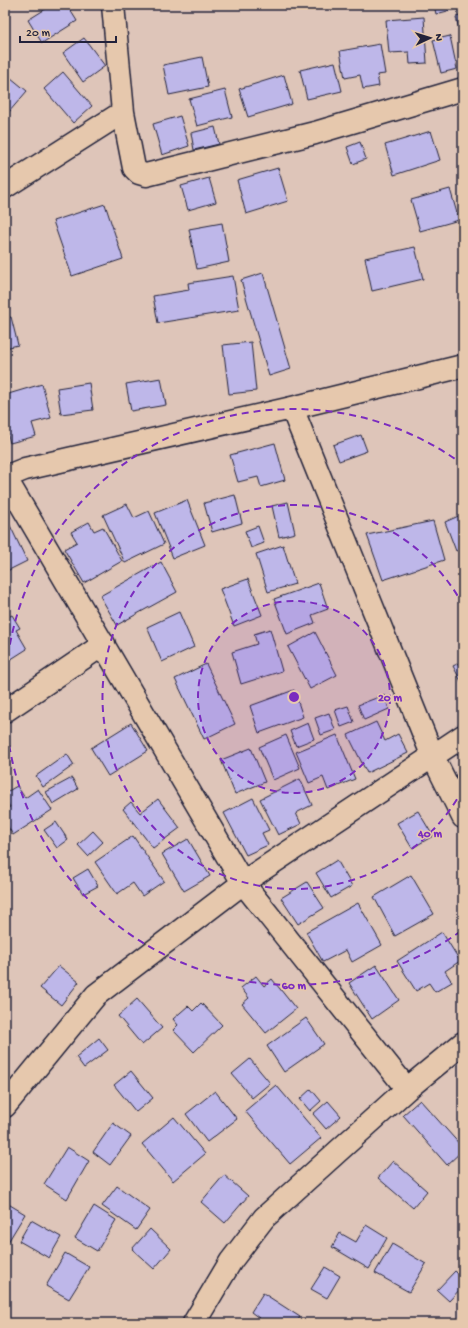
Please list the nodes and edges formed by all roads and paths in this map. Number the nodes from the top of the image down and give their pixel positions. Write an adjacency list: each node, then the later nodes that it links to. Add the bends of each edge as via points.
1 (113, 5): 3 (street)
2 (463, 90): 3 (street, via 315,133 146,175 138,173 134,168)
3 (123, 112): 4 (street)
4 (5, 187)
5 (463, 366): 6 (street)
6 (292, 408): 7 (street, via 26,469); 11 (street)
7 (5, 477): 8 (street)
8 (104, 644): 9 (street); 13 (street)
9 (5, 711)
10 (463, 736): 11 (street)
11 (433, 757): 12 (street); 13 (street)
12 (463, 817)
13 (243, 883): 15 (street); 16 (street, via 96,995)
14 (463, 1043): 15 (street)
15 (407, 1089): 17 (street, via 264,1218 231,1261)
16 (5, 1106)
17 (194, 1323)

